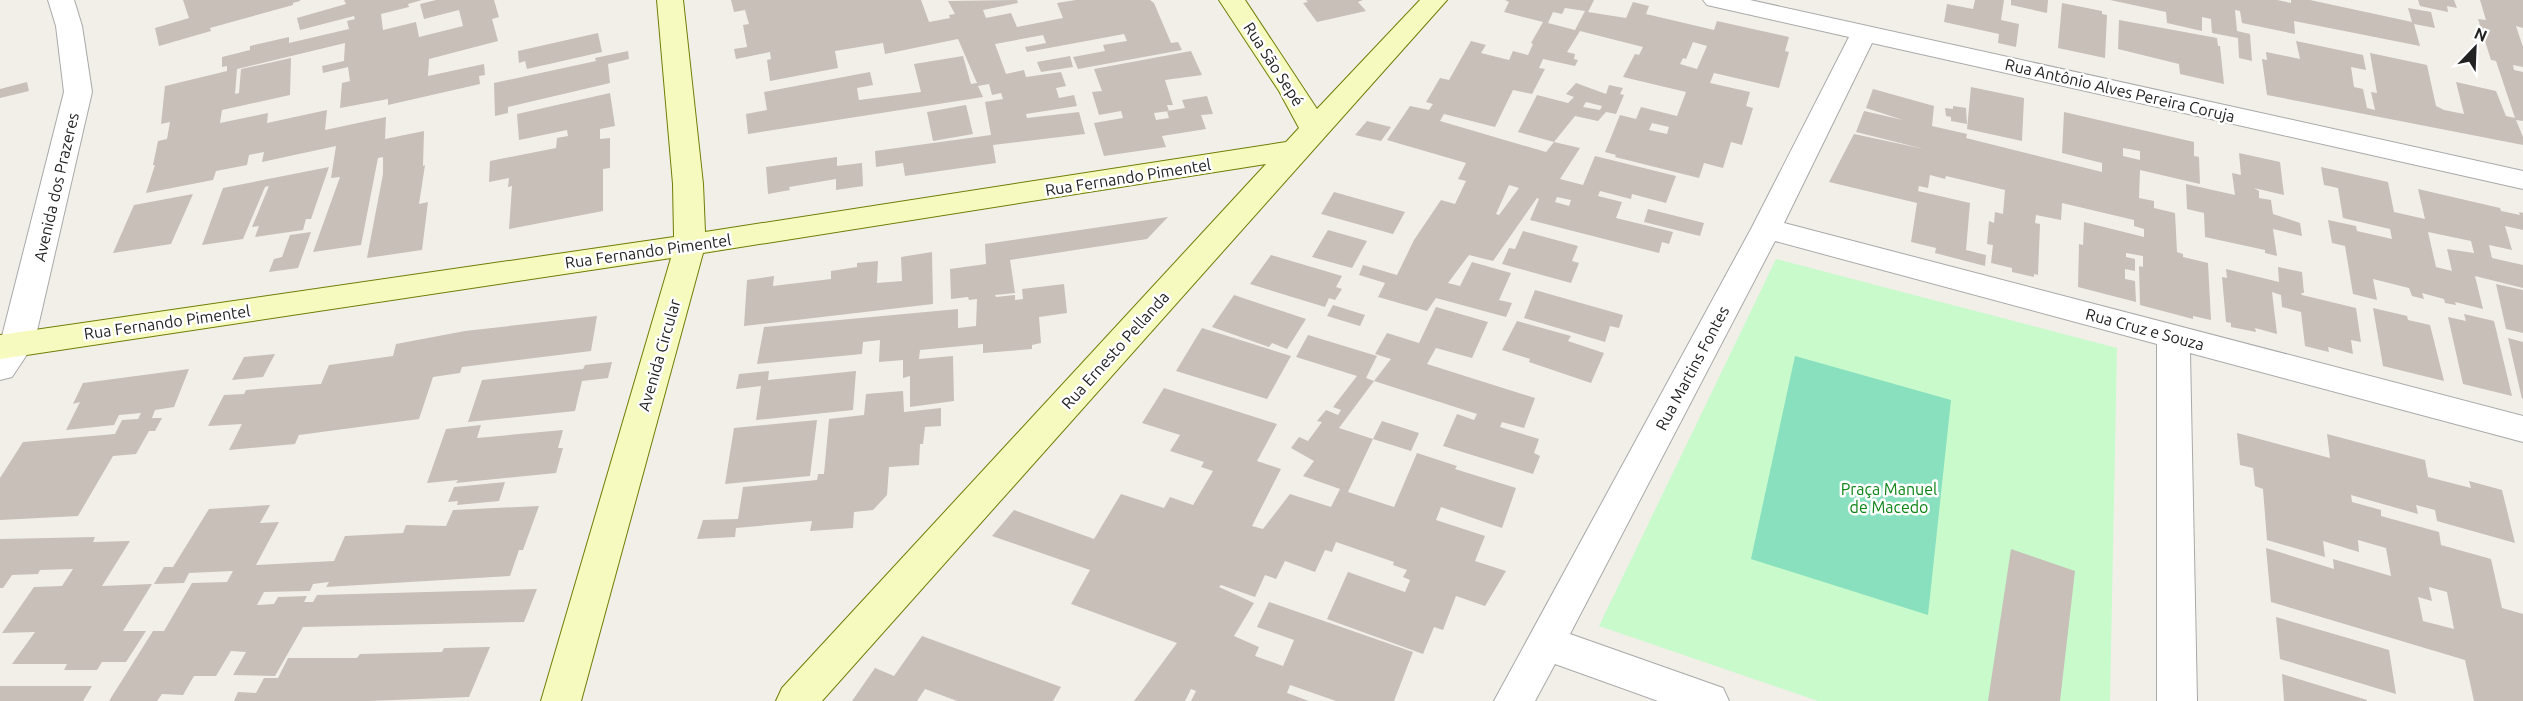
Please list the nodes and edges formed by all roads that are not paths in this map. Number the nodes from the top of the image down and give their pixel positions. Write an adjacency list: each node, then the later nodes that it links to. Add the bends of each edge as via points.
1 (61, 0): 12 (street, Avenida dos Prazeres, via 71,37 78,92)
2 (670, 0): 10 (street, Avenida Circular, via 688,183)
3 (1232, 0): 7 (street, Rua São Sepé, via 1293,91)
4 (1434, 0): 7 (street, Rua Ernesto Pellanda)
5 (1716, 0): 6 (street, Rua Antônio Alves Pereira Coruja)
6 (1864, 33): 8 (street, Rua Antônio Alves Pereira Coruja); 9 (street, Rua Martins Fontes)
7 (1305, 140): 10 (street, Rua Fernando Pimentel); 17 (street, Rua Ernesto Pellanda)
8 (2523, 180)
9 (1766, 228): 11 (street, Rua Cruz e Souza); 15 (street, Rua Martins Fontes)
10 (690, 245): 12 (street, Rua Fernando Pimentel); 16 (street, Avenida Circular)
11 (2173, 336): 14 (street, Rua Cruz e Souza); 20 (street)
12 (9, 345): 13 (street, Avenida dos Prazeres)
13 (0, 368)
14 (2523, 429)
15 (1545, 643): 18 (street, Rua Martins Fontes); 19 (street)
16 (561, 701)
17 (796, 701)
18 (1514, 701)
19 (1709, 701)
20 (2177, 701)

